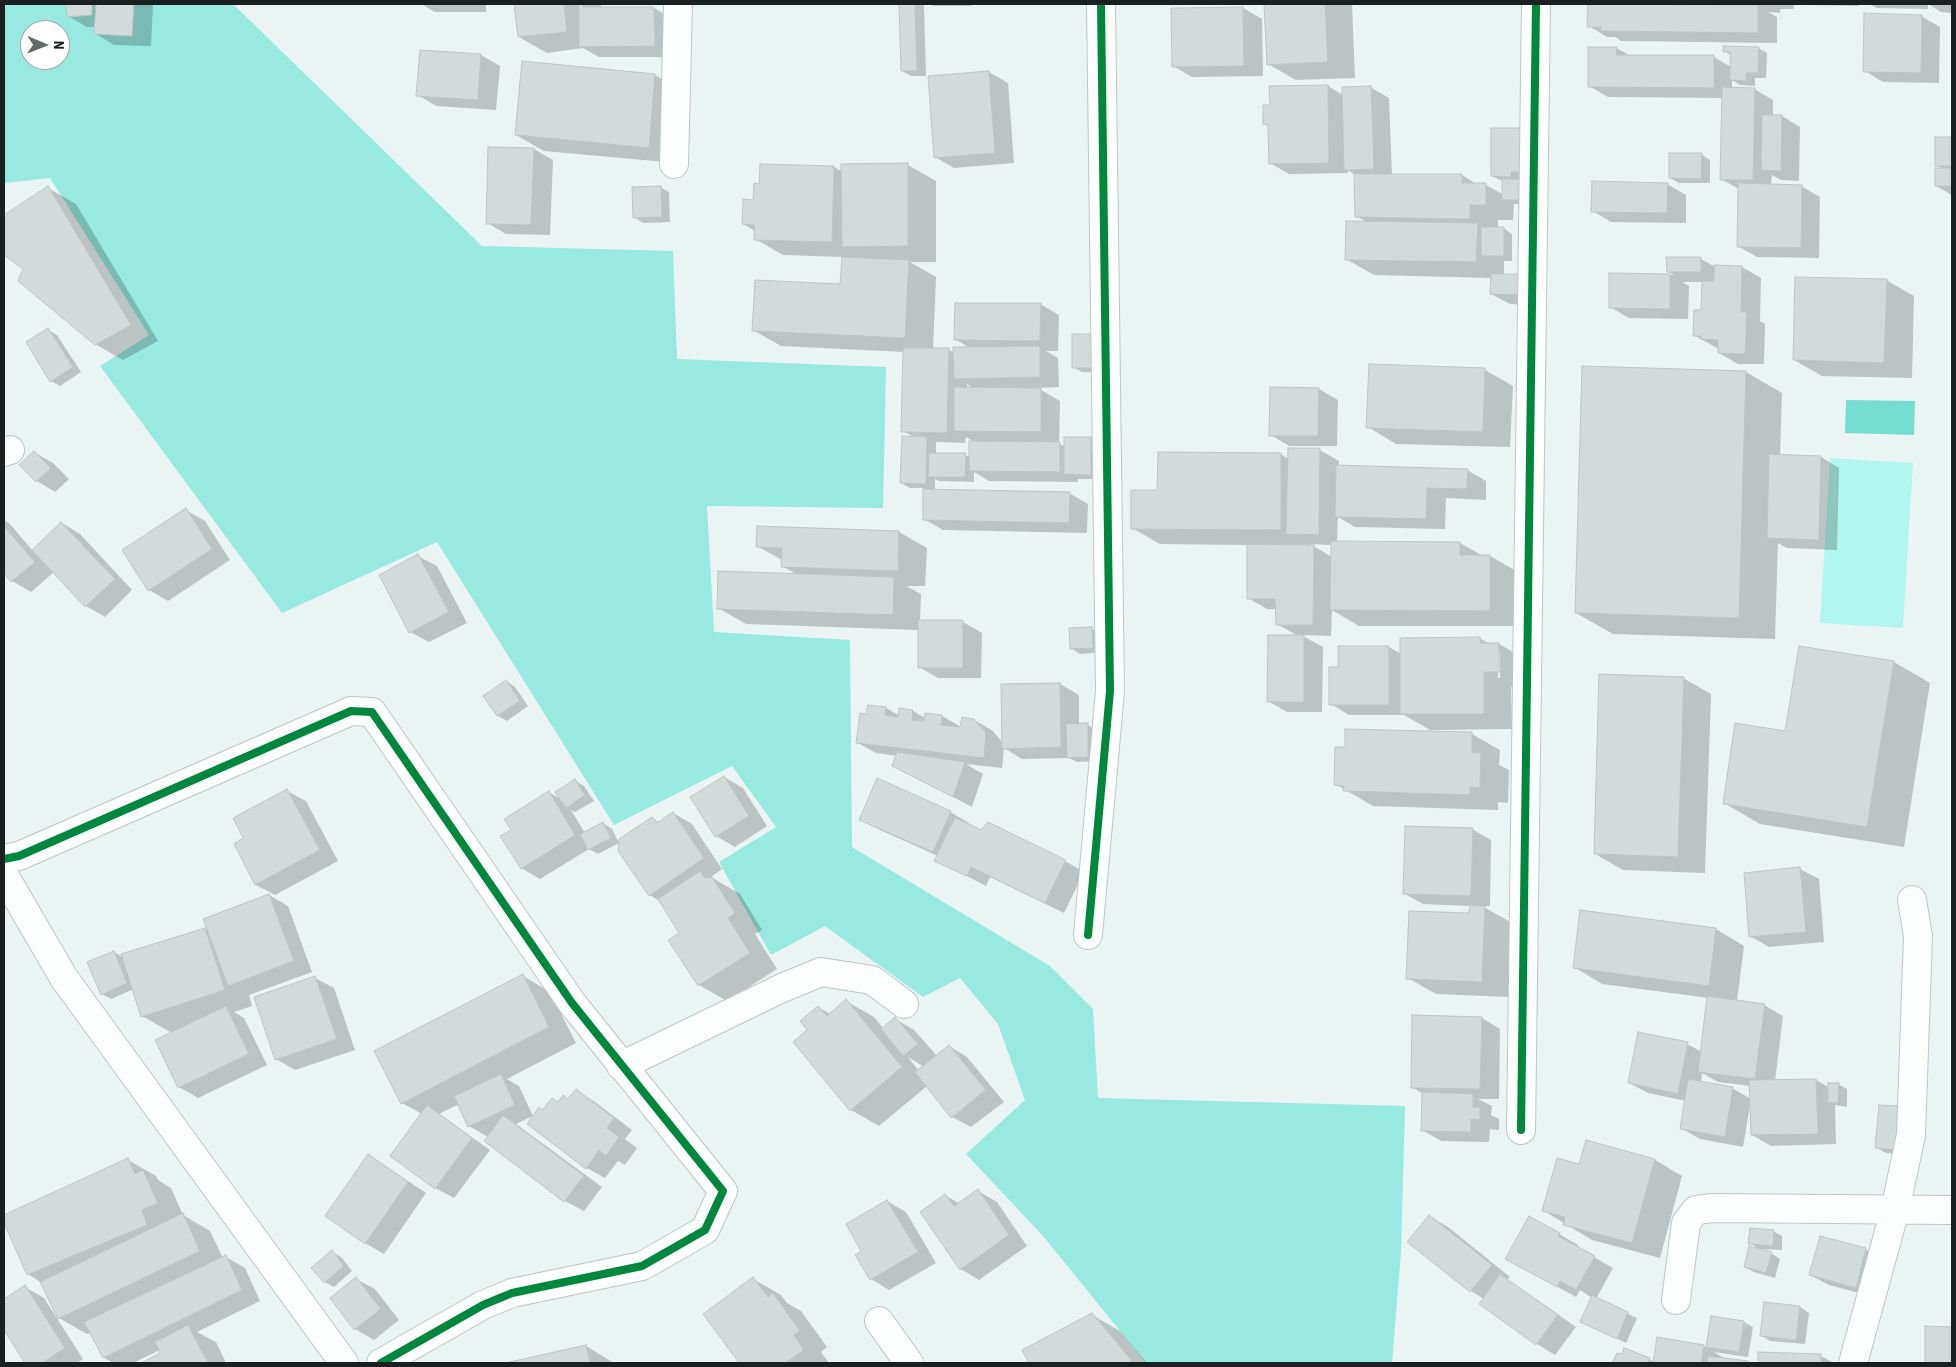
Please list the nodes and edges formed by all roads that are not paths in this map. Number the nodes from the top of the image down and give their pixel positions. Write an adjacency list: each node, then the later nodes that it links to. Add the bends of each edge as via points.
1 (678, 4): 4 (street)
2 (1101, 4): 8 (street, via 1110,691)
3 (1536, 4): 11 (street)
4 (674, 164)
5 (4, 860): 10 (street, via 351,711 372,712 572,1003)
6 (4, 875): 16 (street, via 64,978)
7 (1912, 900): 12 (street, via 1918,936 1911,1136)
8 (1088, 934)
9 (904, 1004): 10 (street, via 872,980 821,972)
10 (621, 1066): 17 (street, via 723,1191 705,1230 642,1266 512,1293 483,1305)
11 (1521, 1130)
12 (1895, 1210): 13 (street); 14 (street, via 1696,1210 1686,1223); 19 (street)
13 (1952, 1210)
14 (1676, 1300)
15 (879, 1321): 18 (street)
16 (344, 1363)
17 (381, 1363)
18 (909, 1363)
19 (1853, 1363)

